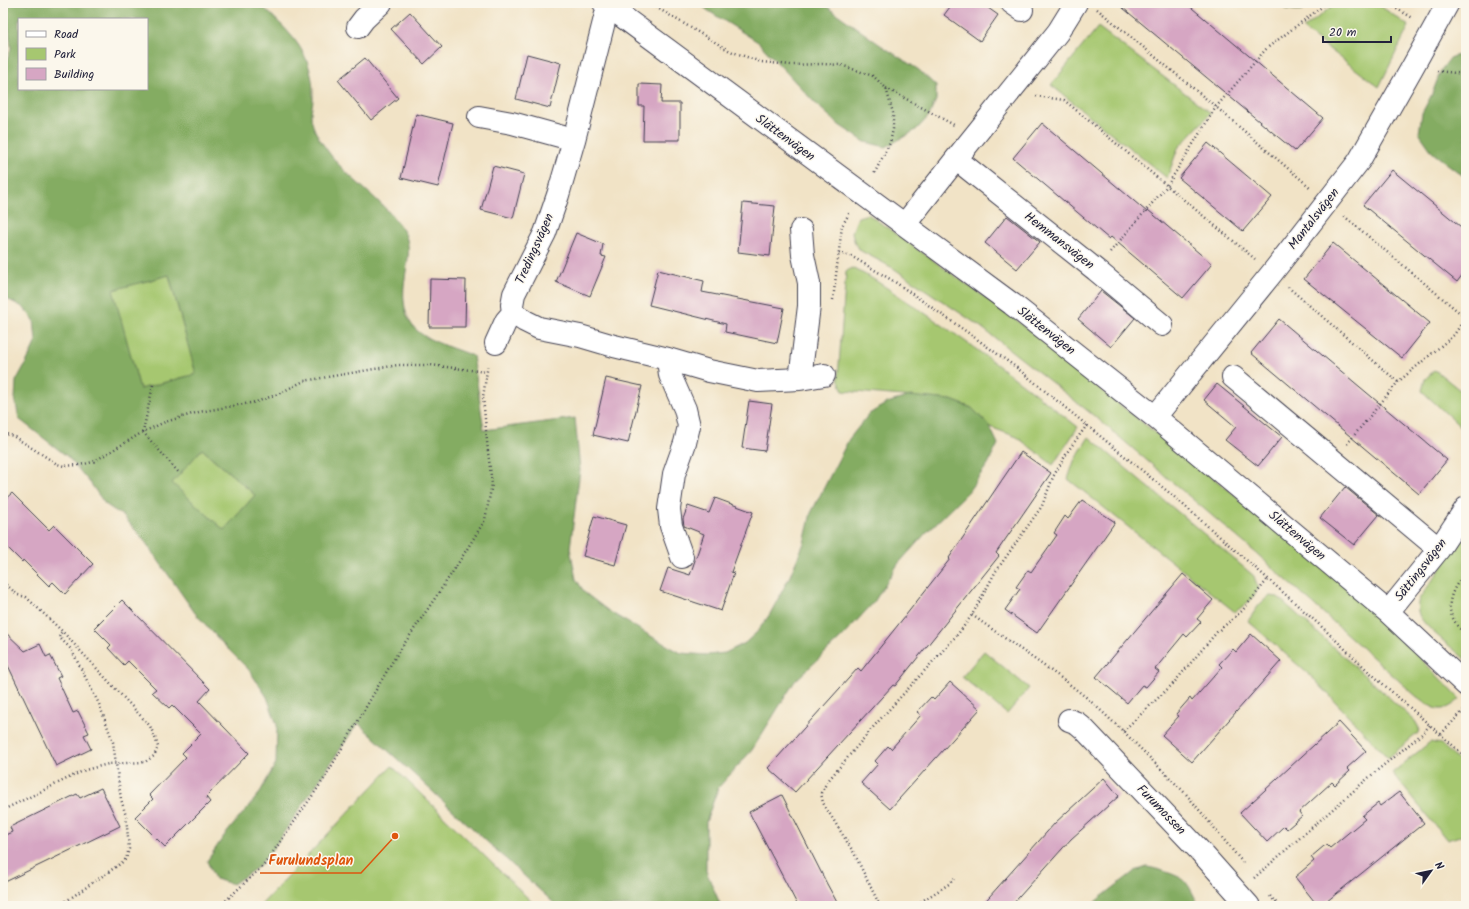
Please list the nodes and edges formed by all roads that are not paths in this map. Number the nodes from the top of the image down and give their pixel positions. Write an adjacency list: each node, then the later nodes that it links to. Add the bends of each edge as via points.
1 (381, 3): 5 (street)
2 (1448, 3): 18 (street, Mantalsvägen, via 1359,161)
3 (607, 4): 7 (street, Tredingsvägen); 9 (street, Slättenvägen, via 781,135)
4 (1086, 6): 8 (street, via 1058,32)
5 (358, 27)
6 (479, 117): 7 (street, via 512,122)
7 (574, 140): 11 (street, Tredingsvägen, via 545,233 514,294)
8 (956, 159): 9 (street); 12 (street, Hemmansvägen)
9 (905, 224): 18 (street, Slättenvägen, via 1012,304)
10 (802, 230): 17 (street, via 803,255 809,283 809,306)
11 (513, 313): 13 (street, via 506,321); 14 (street, via 539,328)
12 (1162, 325)
13 (496, 343)
14 (668, 359): 17 (street, via 708,371 758,381); 21 (street, via 670,375 686,409 689,426 674,474 669,509 671,526)
15 (824, 375): 17 (street)
16 (1233, 377): 20 (street)
17 (800, 379)
18 (1155, 417): 22 (street, Slättenvägen)
19 (1466, 508): 20 (street, Sättingsvägen)
20 (1439, 548): 22 (street, Sättingsvägen)
21 (682, 557)
22 (1388, 612): 23 (street, Slättenvägen)
23 (1466, 686)
24 (1069, 720): 25 (street, Furumossen, via 1084,729)
25 (1244, 900)

